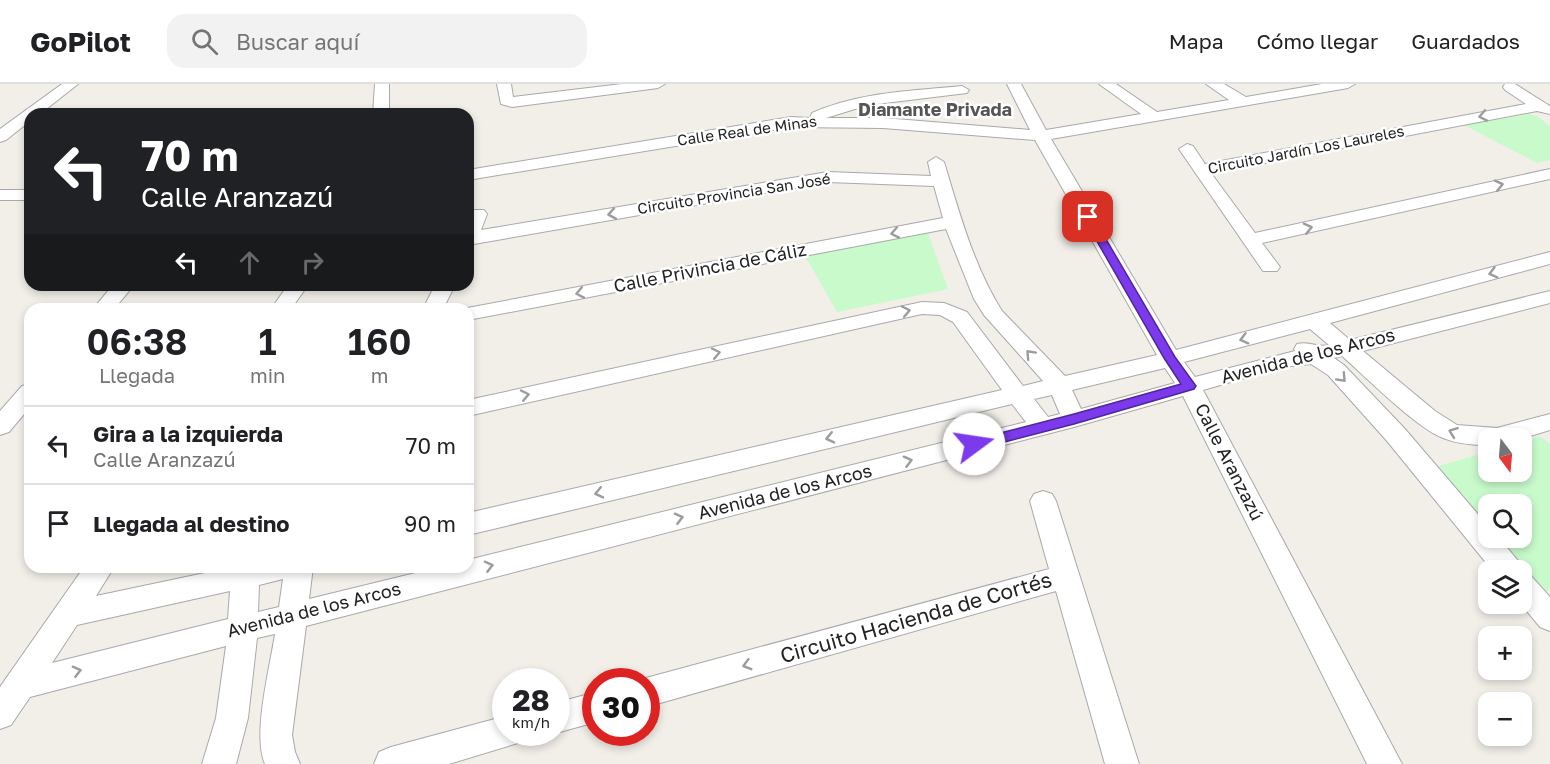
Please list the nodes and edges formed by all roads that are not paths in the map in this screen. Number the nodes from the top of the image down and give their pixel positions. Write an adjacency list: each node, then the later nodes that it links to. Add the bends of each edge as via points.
1 (71, 84): 13 (street)
2 (382, 84): 14 (street)
3 (504, 84): 4 (street, via 506,100 512,102)
4 (658, 84)
5 (1014, 84): 20 (street, Calle Aranzazú)
6 (1106, 84): 16 (street)
7 (1213, 84): 12 (street)
8 (1348, 84): 9 (street, Calle Real de Minas)
9 (1324, 86): 12 (street, Calle Real de Minas)
10 (1510, 87): 15 (street)
11 (962, 90): 18 (street, via 857,103 828,110)
12 (1244, 102): 16 (street, Calle Real de Minas)
13 (38, 108)
14 (381, 108)
15 (1545, 109): 22 (street, Circuito Jardín Los Laureles, one-way to 22)
16 (1155, 117): 20 (street, Calle Real de Minas)
17 (24, 118): 19 (street)
18 (807, 121): 20 (street, Calle Real de Minas); 23 (street, Calle Real de Minas)
19 (0, 136)
20 (1041, 136): 42 (street, Calle Aranzazú)
21 (1187, 148): 22 (street)
22 (1200, 170): 31 (street, Circuito Jardín Los Laureles)
23 (474, 174)
24 (1550, 174): 31 (street, one-way to 24)
25 (0, 195): 26 (street)
26 (24, 195)
27 (478, 214): 29 (street, Circuito Provincia San José)
28 (953, 222): 30 (street, Circuito Provincia San José, one-way to 30, via 938,172 828,177); 37 (street, Calle Privincia de Cáliz, one-way to 37); 43 (street, Circuito Provincia San José, one-way to 28, via 994,315 975,282)
29 (474, 224)
30 (474, 238)
31 (1251, 240): 33 (street, Circuito Jardín Los Laureles)
32 (1550, 258): 38 (street, Avenida de los Arcos, one-way to 38)
33 (1270, 267)
34 (119, 291): 36 (street)
35 (1550, 297): 40 (street, Avenida de los Arcos)
36 (108, 303)
37 (474, 313)
38 (1313, 320): 39 (street, Avenida de los Arcos); 40 (street)
39 (1279, 330): 41 (street); 42 (street, Avenida de los Arcos, one-way to 42)
40 (1347, 347): 41 (street, Avenida de los Arcos); 49 (street, one-way to 40, via 1497,437 1449,431 1427,417)
41 (1314, 356): 44 (street, Avenida de los Arcos, via 1282,360); 54 (street, one-way to 54, via 1336,370 1396,435)
42 (1170, 358): 43 (street, Avenida de los Arcos); 44 (street, Calle Aranzazú)
43 (1058, 383): 45 (street, Avenida de los Arcos); 48 (street, Circuito Provincia San José)
44 (1189, 386): 48 (street, Avenida de los Arcos); 75 (street, Calle Aranzazú)
45 (1017, 393): 47 (street, one-way to 45, via 922,308 944,309 960,317); 51 (street); 53 (street, Avenida de los Arcos, one-way to 53)
46 (24, 399): 50 (street)
47 (474, 407)
48 (1074, 419): 51 (street, Avenida de los Arcos)
49 (1550, 422)
50 (0, 426)
51 (1042, 427): 55 (street, Avenida de los Arcos, one-way to 51)
52 (1043, 501): 60 (street)
53 (474, 523)
54 (1501, 560)
55 (474, 570)
56 (96, 573): 63 (street)
57 (262, 573): 61 (street)
58 (298, 573): 64 (street)
59 (460, 573): 64 (street, Avenida de los Arcos, one-way to 59)
60 (1066, 576): 68 (street, Circuito Hacienda de Cortés, one-way to 68); 74 (street, Circuito Hacienda de Cortés)
61 (245, 577): 63 (street); 66 (street)
62 (1532, 597): 65 (street)
63 (66, 615): 67 (street)
64 (293, 615): 66 (street, Avenida de los Arcos); 72 (street, via 276,735)
65 (1550, 618)
66 (243, 628): 67 (street, Avenida de los Arcos, one-way to 66); 71 (street, via 235,708)
67 (20, 685): 69 (street)
68 (660, 689)
69 (0, 714)
70 (492, 736): 73 (street)
71 (219, 764)
72 (283, 764)
73 (391, 764)
74 (1122, 764)
75 (1385, 764)

